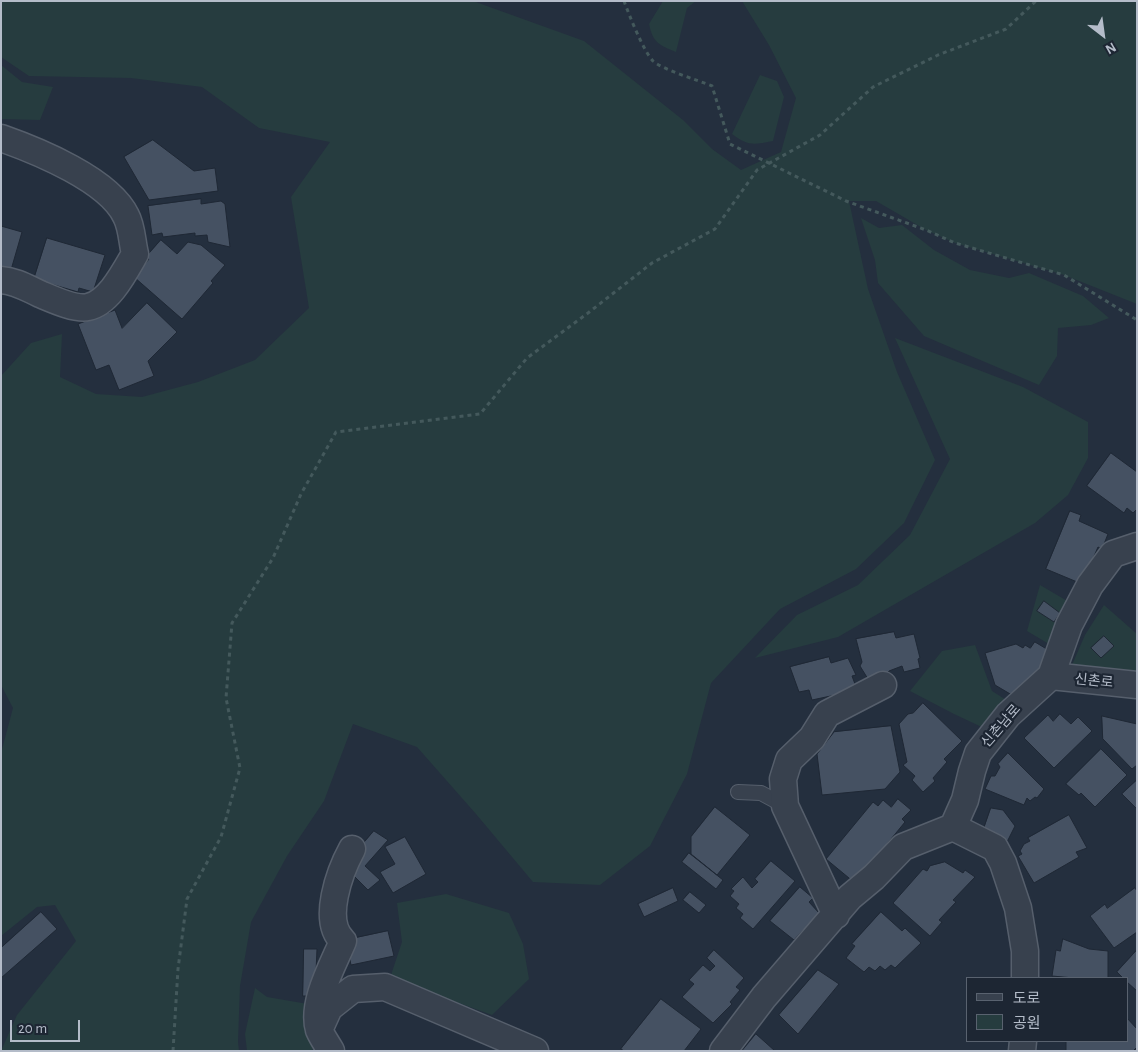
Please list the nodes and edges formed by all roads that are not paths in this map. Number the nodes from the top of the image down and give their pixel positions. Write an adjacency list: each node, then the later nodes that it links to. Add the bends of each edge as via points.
1 (1, 138): 2 (street, via 90,179 112,197 127,217 135,254 110,292 96,305 86,308)
2 (1, 280)
3 (1137, 546): 4 (street, 신촌남로, via 1113,554 1090,585 1069,625)
4 (1051, 676): 6 (street, 신촌로); 9 (street, 신촌남로, via 1008,715 978,753 965,800)
5 (883, 685): 8 (street, via 827,714 812,738 789,760 783,779)
6 (1137, 685)
7 (738, 792): 8 (lane, via 761,793)
8 (785, 806): 11 (street)
9 (953, 827): 11 (street, via 903,847 850,896); 12 (street, via 995,848 1003,863 1018,908 1025,951)
10 (352, 849): 13 (street, via 340,872 335,899 334,925 336,934 343,941 323,988 318,1012)
11 (836, 915): 15 (street, via 764,997)
12 (1025, 977)
13 (325, 1040): 14 (street, via 329,1008 353,989 385,987)
14 (535, 1051)
15 (723, 1051)

